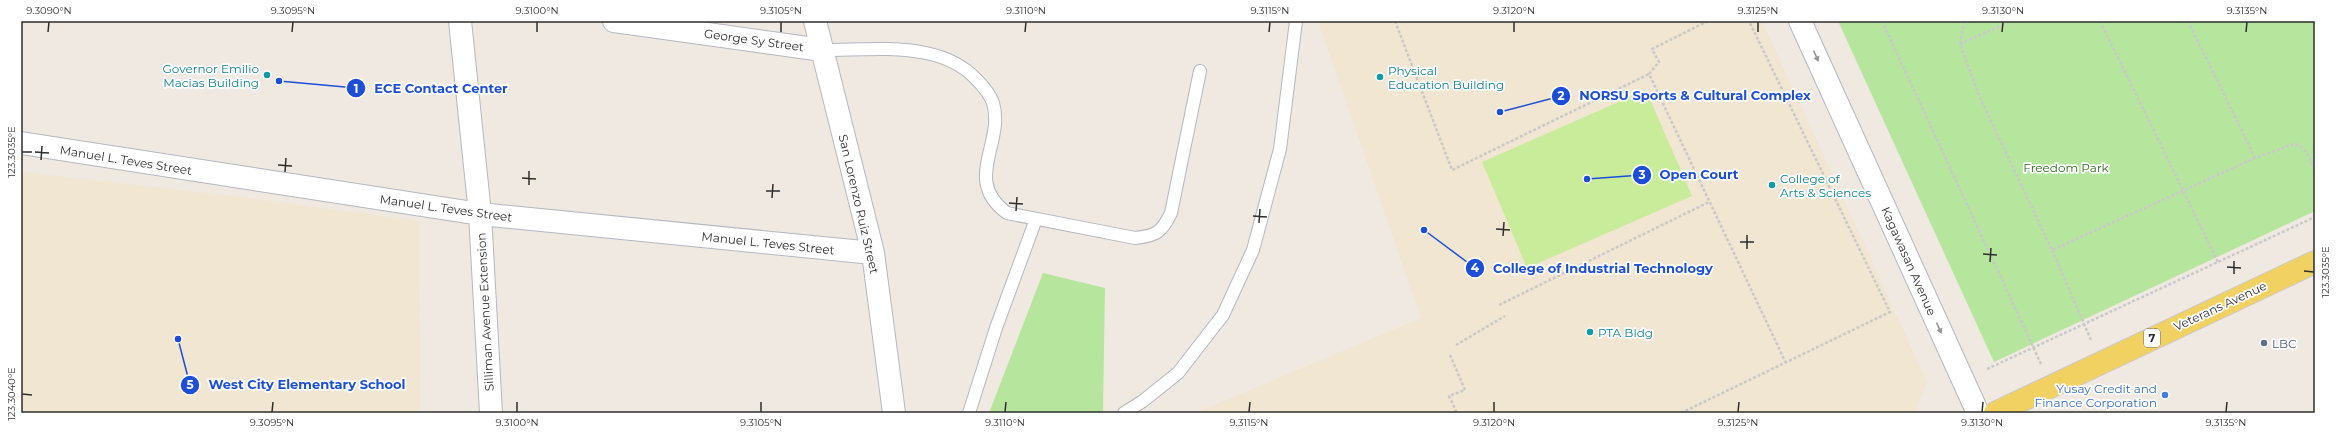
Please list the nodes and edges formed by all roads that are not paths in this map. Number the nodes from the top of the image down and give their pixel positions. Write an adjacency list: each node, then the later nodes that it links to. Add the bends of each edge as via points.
1 (460, 21): 9 (street, Silliman Avenue Extension)
2 (614, 21): 6 (street, George Sy Street)
3 (815, 21): 6 (street, San Lorenzo Ruiz Street)
4 (1296, 21): 16 (lane, via 1280,149 1253,250 1223,315 1178,373 1143,402)
5 (1800, 21): 17 (street, Kagawasan Avenue, one-way to 17)
6 (822, 50): 10 (lane, via 924,53 948,59 968,70 986,88 993,104 995,120 985,178 989,196 1007,213); 11 (street, San Lorenzo Ruiz Street)
7 (1200, 71): 10 (lane, via 1171,213 1164,227 1151,236 1135,238)
8 (21, 143): 9 (street, Manuel L. Teves Street)
9 (480, 214): 11 (street, Manuel L. Teves Street); 13 (street, Silliman Avenue Extension)
10 (1036, 219): 15 (lane, via 996,328)
11 (873, 254): 14 (street, San Lorenzo Ruiz Street)
12 (2315, 262): 18 (main road, Veterans Avenue / 7)
13 (491, 413)
14 (894, 413)
15 (969, 413)
16 (1124, 413)
17 (1978, 413)
18 (1995, 413)

